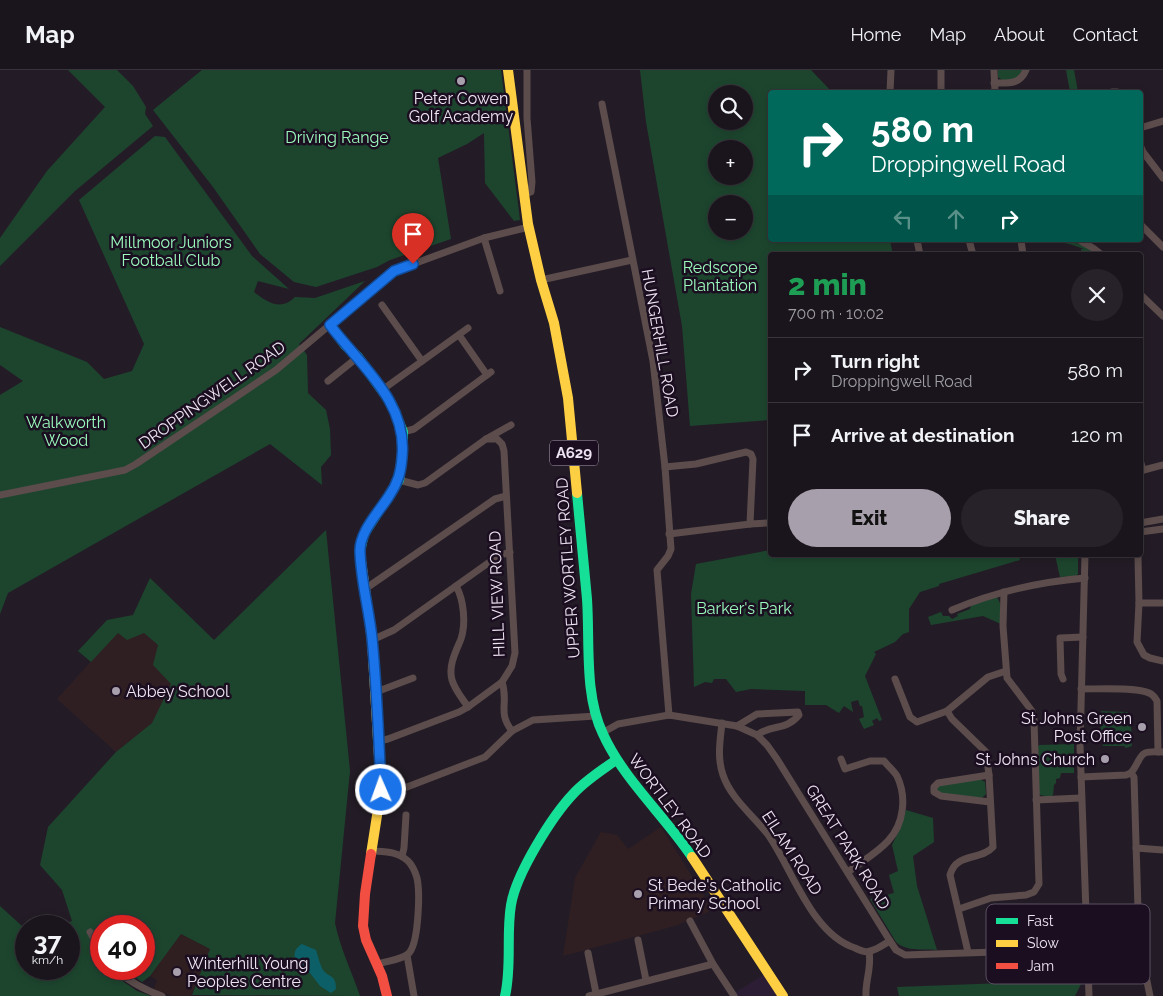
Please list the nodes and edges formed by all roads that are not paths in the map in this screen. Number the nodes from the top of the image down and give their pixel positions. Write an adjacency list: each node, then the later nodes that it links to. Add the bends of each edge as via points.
1 (508, 70): 16 (street, UPPER WORTLEY ROAD / A629)
2 (527, 70): 16 (street, UPPER WORTLEY ROAD, via 532,182 530,192)
3 (890, 70): 8 (street)
4 (942, 70): 9 (street)
5 (994, 70): 7 (street)
6 (1026, 70): 7 (street, via 1018,81)
7 (994, 83): 10 (street)
8 (890, 90)
9 (941, 90)
10 (995, 90)
11 (602, 104): 23 (street, HUNGERHILL ROAD)
12 (1163, 121): 13 (street)
13 (1143, 127)
14 (1143, 151): 15 (street)
15 (1163, 178)
16 (524, 194): 17 (street, UPPER WORTLEY ROAD / A629)
17 (529, 227): 19 (street, DROPPINGWELL ROAD); 24 (street, UPPER WORTLEY ROAD / A629)
18 (1143, 227): 21 (street)
19 (484, 238): 25 (street); 29 (street, DROPPINGWELL ROAD, via 394,271)
20 (1082, 242): 22 (street)
21 (1163, 247)
22 (1097, 252)
23 (632, 260): 24 (street); 40 (street, HUNGERHILL ROAD, via 653,361)
24 (541, 280): 75 (street, UPPER WORTLEY ROAD / A629, via 554,323 568,398)
25 (500, 291)
26 (1143, 297): 28 (street)
27 (382, 304): 33 (street)
28 (1163, 316)
29 (330, 325): 32 (street); 43 (street, DROPPINGWELL ROAD, via 276,370 136,464 124,470)
30 (468, 328): 31 (street)
31 (459, 335): 33 (street); 37 (street, via 489,374 414,430)
32 (358, 357): 34 (street); 35 (street)
33 (422, 361): 35 (street)
34 (328, 381)
35 (382, 390): 37 (street, via 392,403)
36 (511, 425): 38 (street)
37 (402, 432): 42 (street)
38 (486, 439): 42 (street, via 425,483 418,485); 44 (street, HILL VIEW ROAD, via 497,439 502,444)
39 (1163, 465): 41 (street)
40 (665, 467): 48 (street, via 696,464 746,452 750,454 753,459); 51 (street, HUNGERHILL ROAD)
41 (1143, 470)
42 (399, 480): 57 (street, via 360,542)
43 (0, 495)
44 (506, 496): 52 (street, HILL VIEW ROAD); 57 (street, via 495,498)
45 (1163, 518): 46 (street)
46 (1143, 521)
47 (766, 523): 48 (street)
48 (750, 524): 51 (street)
49 (1163, 529): 50 (street)
50 (1143, 532)
51 (669, 534): 74 (street, HUNGERHILL ROAD, via 671,549 656,570)
52 (510, 552): 56 (street, via 498,556); 69 (street, HILL VIEW ROAD, via 515,653 512,666)
53 (1085, 557): 55 (street)
54 (1138, 557): 59 (street)
55 (1085, 578): 58 (street); 62 (street)
56 (456, 586): 63 (street, via 394,630); 72 (street, via 463,604 463,627 450,670 452,680)
57 (365, 589): 63 (street)
58 (1004, 592): 61 (street); 65 (street)
59 (1139, 603): 60 (street); 64 (street, via 1139,648 1150,658)
60 (1163, 603)
61 (952, 610)
62 (1083, 637): 68 (street, via 1060,638); 70 (street)
63 (372, 640): 71 (street)
64 (1163, 661)
65 (1006, 671): 73 (street, via 988,677); 90 (street, via 1032,711)
66 (413, 678): 71 (street)
67 (895, 679): 73 (street, via 910,717 917,722)
68 (1063, 679)
69 (502, 682): 72 (street, HILL VIEW ROAD); 78 (street, via 505,722)
70 (1081, 689): 82 (street, via 1137,690 1152,695 1157,701); 87 (street)
71 (376, 692): 81 (street)
72 (468, 707): 81 (street, HILL VIEW ROAD)
73 (947, 711): 86 (street, via 986,752)
74 (669, 715): 76 (street, GREAT PARK ROAD); 79 (street, GREAT PARK ROAD, via 618,724)
75 (596, 716): 78 (street, via 542,718); 79 (street, UPPER WORTLEY ROAD / A629)
76 (722, 723): 77 (street, GREAT PARK ROAD); 104 (street, EILAM ROAD, via 718,759 723,777 768,836 821,924 846,946)
77 (737, 726): 80 (street, GREAT PARK ROAD); 80 (street, via 757,714 798,712 794,722 765,729)
78 (512, 731): 88 (street, via 485,758 407,787)
79 (602, 733): 84 (street, WORTLEY ROAD / A629)
80 (757, 735): 97 (street, GREAT PARK ROAD, via 777,759)
81 (379, 742): 88 (street)
82 (1161, 752): 85 (street, via 1143,754)
83 (841, 759): 97 (street, via 845,769 870,761 884,762 896,775 904,807 887,842)
84 (616, 760): 117 (street, via 568,800 517,882 510,908 510,975); 120 (street, WORTLEY ROAD / A629, via 679,838)
85 (1131, 773): 87 (street); 93 (street, via 1134,777)
86 (989, 775): 91 (street); 91 (street, via 938,783 934,792 941,796)
87 (1081, 777): 89 (street)
88 (381, 790): 95 (street)
89 (1081, 798): 90 (street); 98 (street)
90 (1036, 800): 100 (street, via 1039,884 1034,892 991,898)
91 (990, 802): 100 (street, via 993,847 988,853 952,867 950,875)
92 (407, 818): 96 (street)
93 (1136, 848): 94 (street); 99 (street)
94 (1163, 850)
95 (371, 851): 96 (street); 109 (street, via 362,926)
96 (402, 856): 108 (street, via 414,870 418,883 415,942)
97 (848, 872): 103 (street, GREAT PARK ROAD)
98 (1085, 904)
99 (1138, 904)
100 (959, 909): 105 (street)
101 (690, 920): 110 (street)
102 (638, 940): 112 (street)
103 (890, 941): 104 (street); 105 (street, GREAT PARK ROAD, via 905,955)
104 (869, 952): 121 (street, via 871,962)
105 (968, 952): 106 (street, GREAT PARK ROAD)
106 (986, 952)
107 (588, 953): 113 (street)
108 (407, 955): 109 (street); 116 (street)
109 (378, 964): 115 (street)
110 (713, 964): 112 (street); 119 (street)
111 (128, 980): 114 (street)
112 (646, 980): 113 (street)
113 (596, 993): 118 (street)
114 (162, 996)
115 (387, 996)
116 (414, 996)
117 (506, 996)
118 (589, 996)
119 (734, 996)
120 (783, 996)
121 (866, 996)

